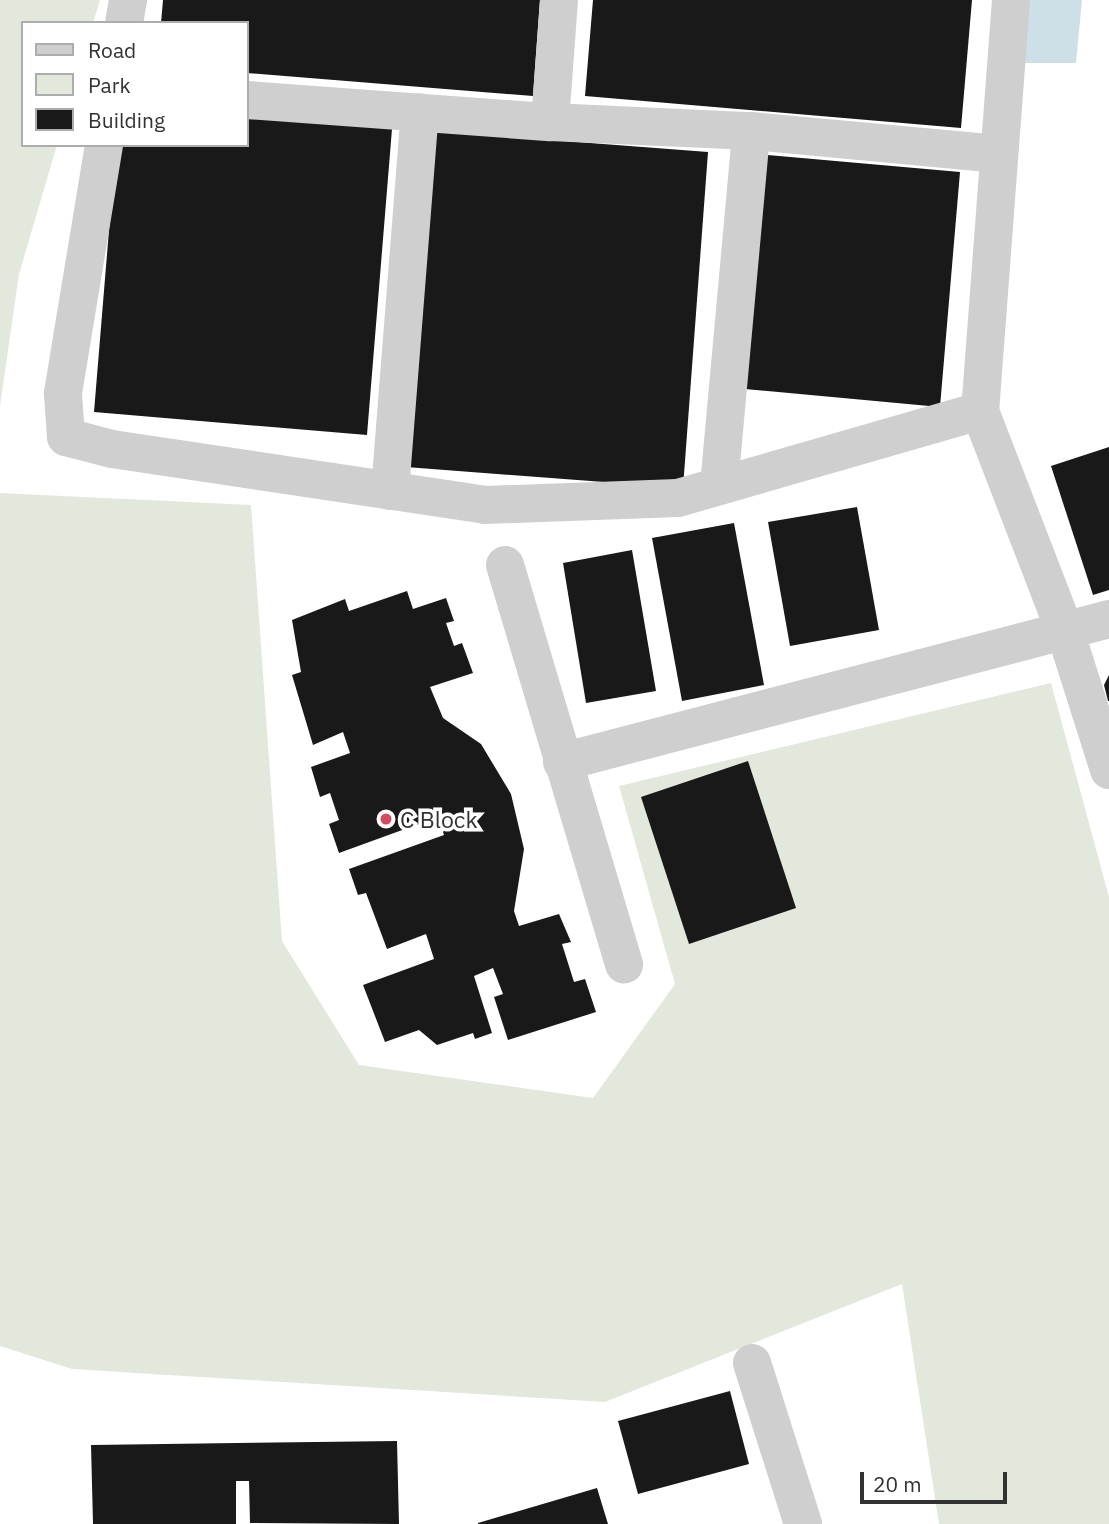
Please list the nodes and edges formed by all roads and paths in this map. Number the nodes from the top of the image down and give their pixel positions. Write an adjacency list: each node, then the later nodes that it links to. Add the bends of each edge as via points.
1 (128, 0): 4 (street)
2 (559, 0): 7 (street)
3 (1011, 0): 10 (street)
4 (124, 21)
5 (248, 100): 6 (street)
6 (420, 112): 7 (street); 13 (street)
7 (550, 122): 8 (street)
8 (751, 131): 10 (street); 12 (street)
9 (104, 147): 13 (street, via 63,394 66,438)
10 (999, 154): 11 (street)
11 (980, 411): 12 (street); 16 (street)
12 (719, 486): 13 (street, via 678,498 485,505)
13 (390, 491)
14 (505, 565): 17 (street)
15 (1109, 620): 16 (street)
16 (1065, 631): 17 (street); 18 (street)
17 (562, 761): 19 (street)
18 (1109, 770)
19 (624, 965)
20 (752, 1363): 21 (street)
21 (803, 1524)

